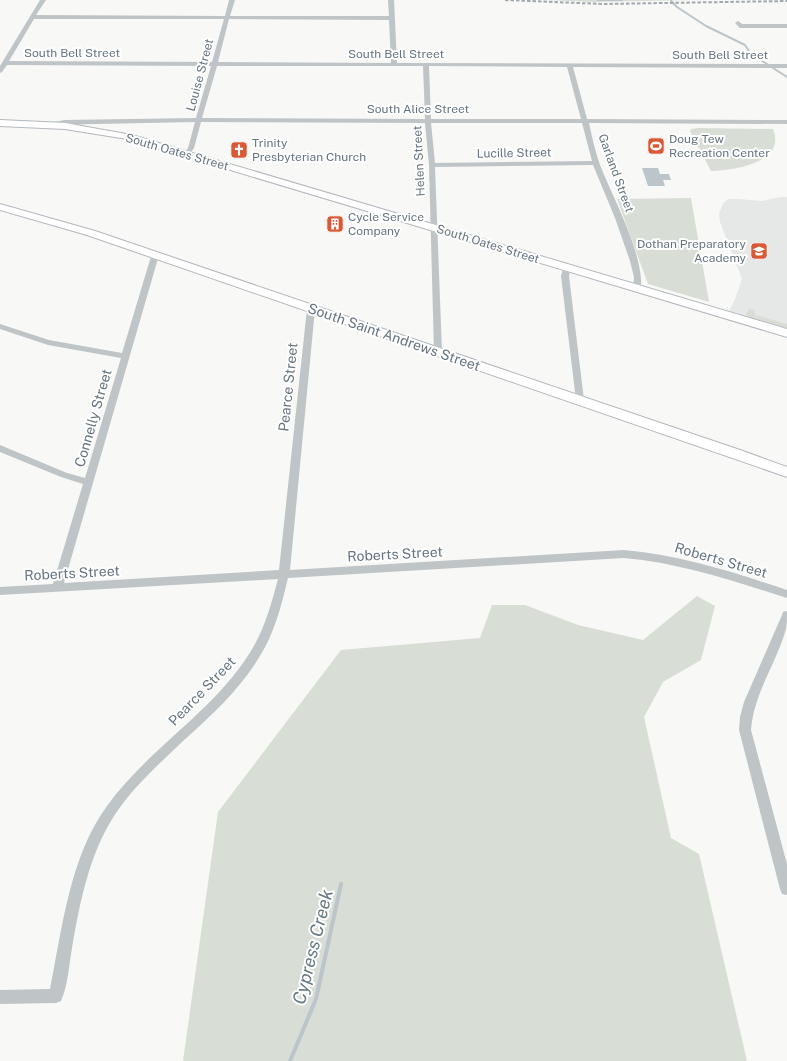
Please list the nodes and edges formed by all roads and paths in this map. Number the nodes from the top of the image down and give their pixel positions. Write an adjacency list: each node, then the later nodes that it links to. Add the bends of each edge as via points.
1 (43, 0): 4 (street)
2 (232, 0): 5 (street, Louise Street)
3 (391, 0): 6 (street)
4 (33, 17): 5 (street); 9 (street)
5 (227, 18): 6 (street); 10 (street, Louise Street)
6 (391, 18): 11 (street)
7 (738, 23): 8 (street, via 740,26)
8 (787, 26)
9 (5, 63): 10 (street, South Bell Street); 15 (street)
10 (214, 65): 11 (street, South Bell Street); 16 (street, Louise Street)
11 (394, 65): 12 (street, South Bell Street)
12 (426, 65): 13 (street, South Bell Street); 17 (street, Helen Street)
13 (570, 66): 14 (street, South Bell Street); 18 (street, Garland Street)
14 (787, 66)
15 (0, 72)
16 (200, 120): 17 (street, South Alice Street); 21 (street, South Alice Street); 22 (street, Louise Street, via 191,148)
17 (428, 120): 18 (street, South Alice Street); 24 (street, Helen Street)
18 (585, 121): 19 (street, South Alice Street); 23 (street, Garland Street)
19 (787, 122)
20 (0, 123): 21 (main road, South Oates Street)
21 (49, 124): 22 (main road, South Oates Street, via 110,133)
22 (186, 154): 26 (main road, South Oates Street)
23 (596, 163): 24 (street, Lucille Street); 29 (street, Garland Street, via 628,241 638,277)
24 (432, 165): 26 (street, Helen Street)
25 (0, 207): 27 (street, South Saint Andrews Street, via 91,233)
26 (432, 228): 28 (main road, South Oates Street); 33 (street, Helen Street)
27 (155, 256): 30 (street, South Saint Andrews Street); 34 (street, Connelly Street)
28 (567, 268): 29 (main road, South Oates Street); 35 (street, via 565,276)
29 (637, 289): 32 (main road, South Oates Street)
30 (311, 309): 33 (street, South Saint Andrews Street); 39 (street, Pearce Street)
31 (0, 326): 34 (street, via 48,342)
32 (787, 333)
33 (438, 352): 35 (street, South Saint Andrews Street)
34 (125, 356): 38 (street, Connelly Street)
35 (580, 400): 37 (street, South Saint Andrews Street)
36 (0, 448): 38 (street)
37 (787, 472)
38 (89, 483): 40 (street, Connelly Street)
39 (284, 574): 40 (street, Roberts Street); 42 (street, Roberts Street, via 624,554 648,555 686,562); 45 (street, Pearce Street, via 275,613 255,656 224,694 138,778 110,813 95,838 84,865 56,996)
40 (57, 588): 41 (street, Roberts Street)
41 (0, 591)
42 (787, 594)
43 (787, 615): 44 (street, via 750,702 745,730)
44 (787, 889)
45 (0, 997)

